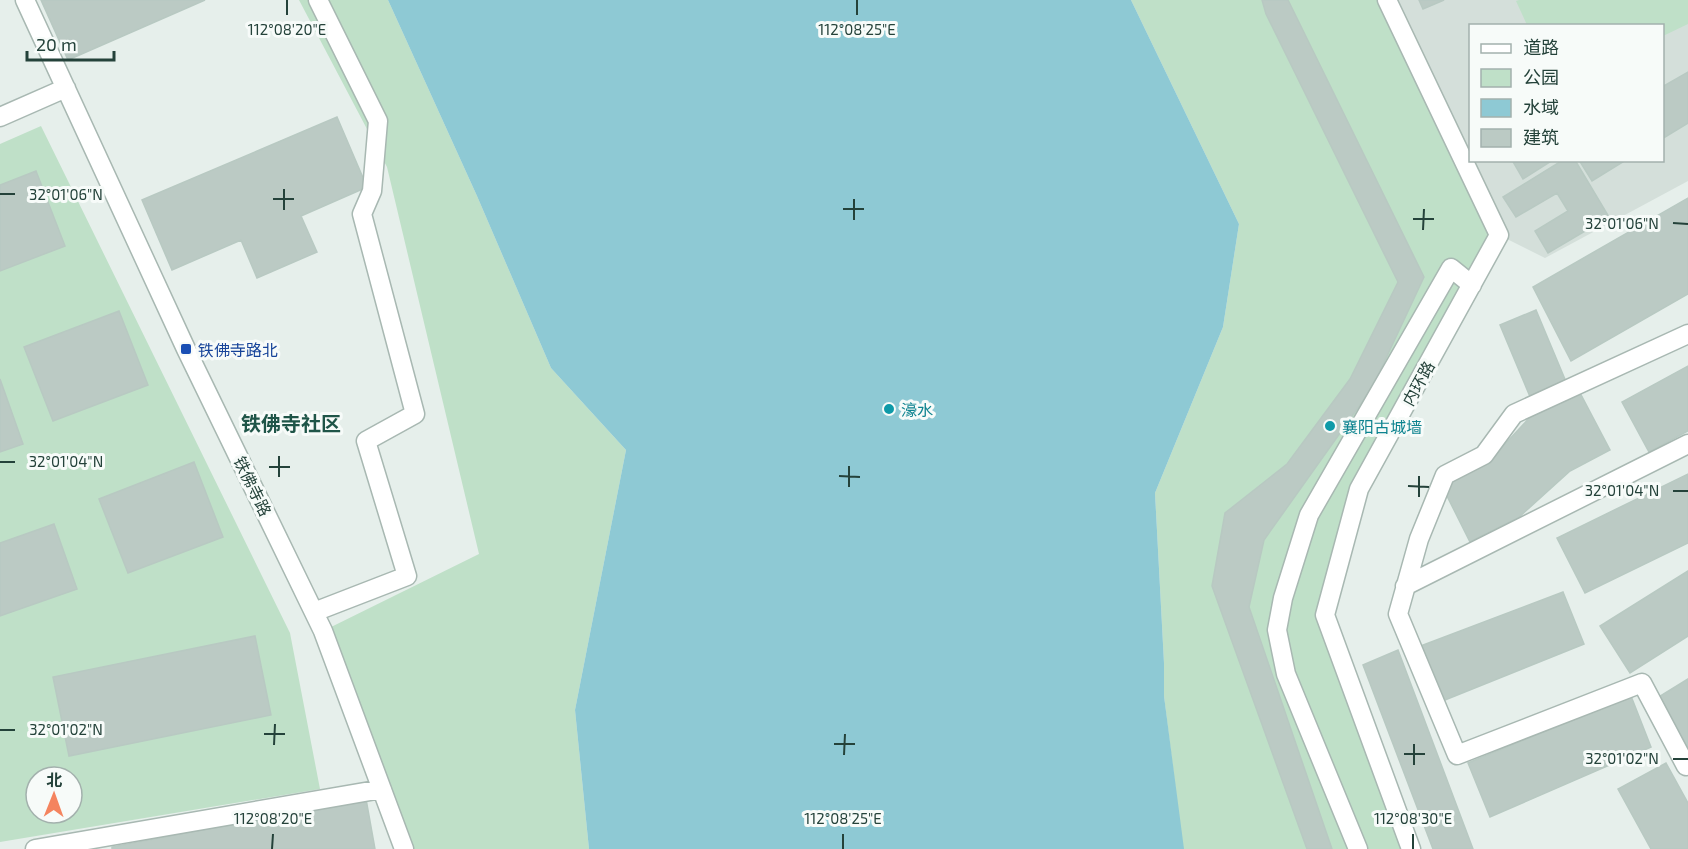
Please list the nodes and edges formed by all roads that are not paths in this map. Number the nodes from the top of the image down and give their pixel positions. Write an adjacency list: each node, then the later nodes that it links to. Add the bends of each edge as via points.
1 (25, 0): 4 (street, 铁佛寺路)
2 (318, 0): 10 (street, via 378,122 372,191 362,214 415,414 366,441 407,576)
3 (1387, 0): 6 (street, 内环路, via 1499,234)
4 (66, 88): 5 (street); 10 (street, 铁佛寺路, via 186,349)
5 (0, 117)
6 (1472, 285): 15 (street, via 1451,268 1310,515 1283,598 1277,630 1286,674); 16 (street, 内环路, via 1359,489 1324,615)
7 (1688, 334): 9 (street, via 1514,414 1484,455 1445,475 1419,539)
8 (1688, 444): 9 (street)
9 (1406, 586): 11 (street, via 1398,614 1457,754 1642,683)
10 (314, 612): 12 (street, 铁佛寺路)
11 (1688, 765)
12 (381, 789): 13 (street); 14 (street, 铁佛寺路)
13 (35, 849)
14 (404, 849)
15 (1358, 849)
16 (1411, 849)

